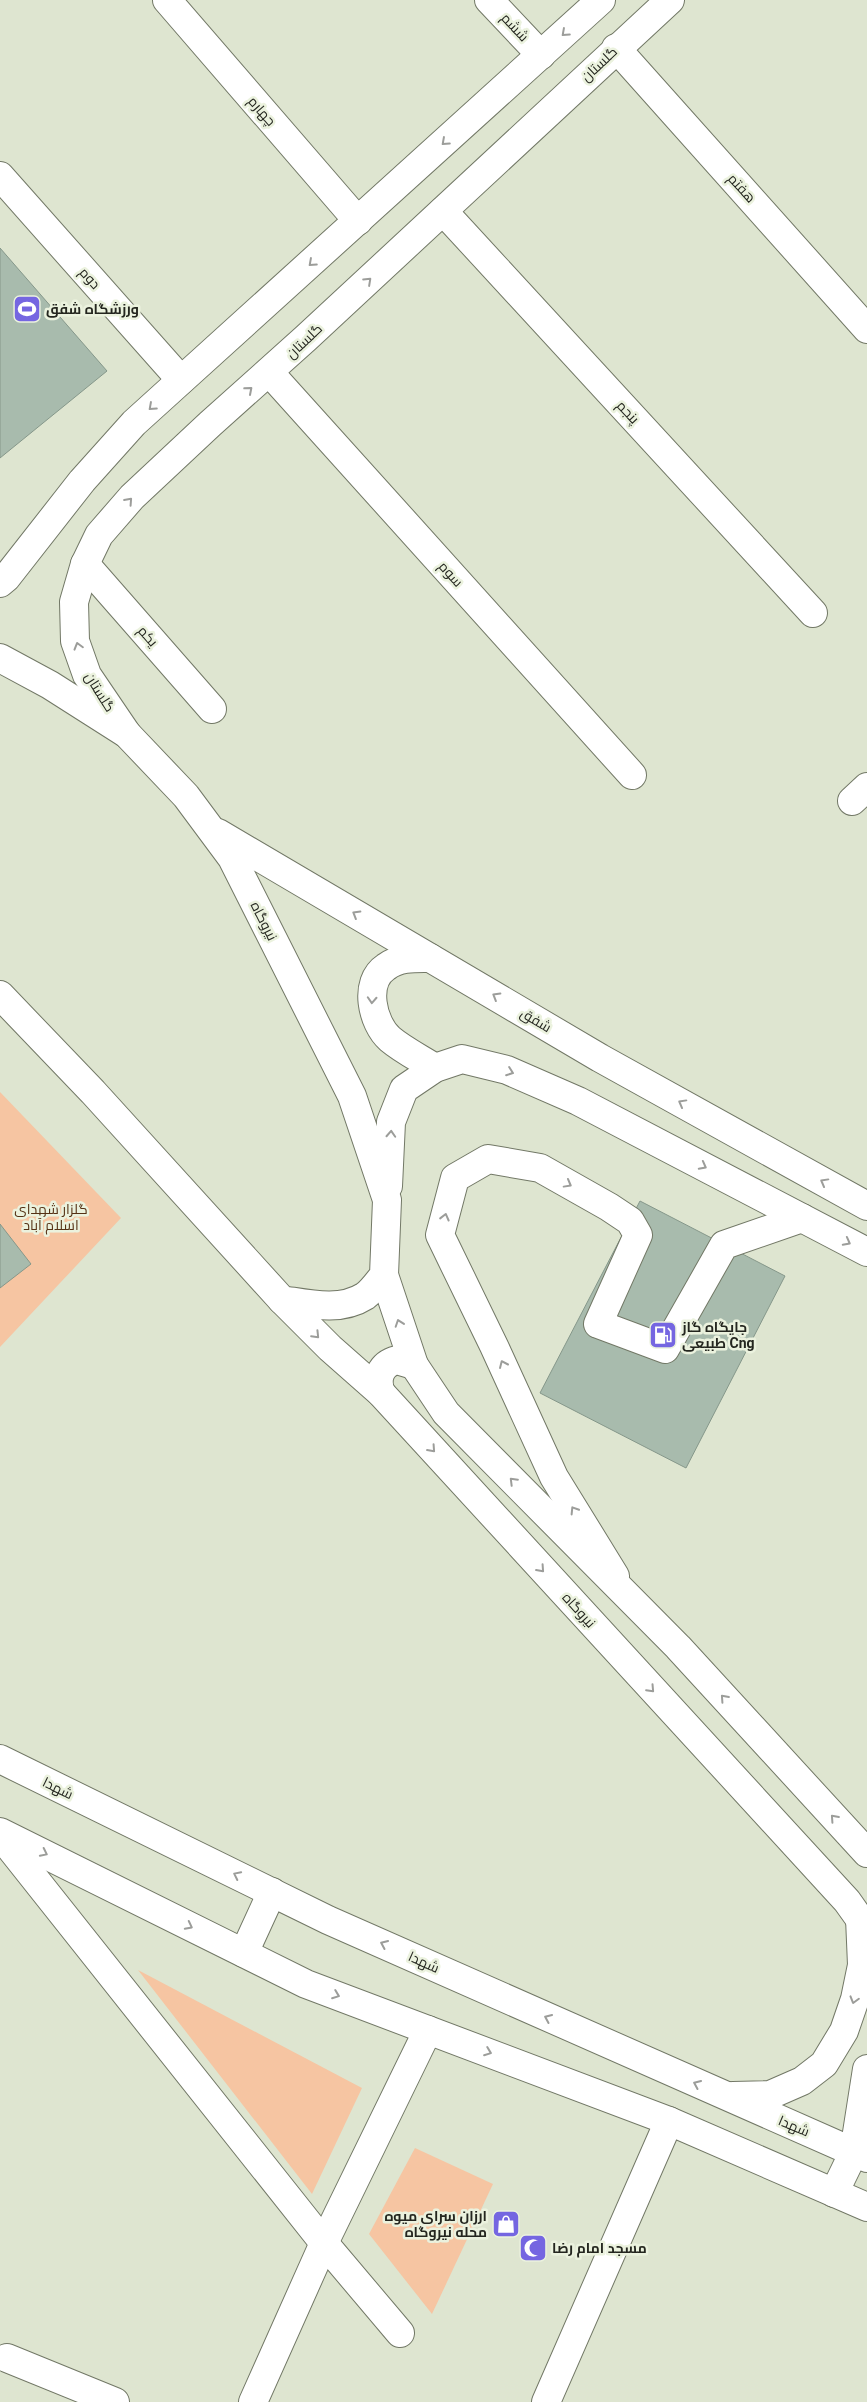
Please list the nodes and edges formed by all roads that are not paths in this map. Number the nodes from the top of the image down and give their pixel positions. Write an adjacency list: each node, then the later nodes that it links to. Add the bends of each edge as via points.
1 (167, 0): 9 (main road, چهارم)
2 (489, 0): 6 (main road, ششم)
3 (601, 0): 6 (main road, one-way to 6)
4 (670, 0): 5 (main road, گلستان)
5 (616, 48): 8 (main road, گلستان); 10 (main road, هفتم)
6 (541, 55): 9 (main road, one-way to 9)
7 (0, 176): 12 (main road, دوم)
8 (443, 211): 11 (main road, گلستان, one-way to 8); 15 (main road, پنجم)
9 (358, 221): 12 (main road, one-way to 12)
10 (867, 329)
11 (269, 372): 13 (main road, گلستان, one-way to 11, via 99,536 132,497); 19 (main road, سوم)
12 (181, 380): 14 (main road, one-way to 14, via 134,422)
13 (84, 564): 17 (main road, یکم); 18 (main road, گلستان, one-way to 13, via 87,675 76,641 74,602)
14 (0, 583)
15 (813, 613)
16 (0, 658): 18 (main road, نیروگاه, via 50,685)
17 (212, 709)
18 (127, 734): 20 (main road, نیروگاه, via 186,796)
19 (632, 775)
20 (209, 827): 21 (main road, شفق, one-way to 20); 24 (main road, نیروگاه, via 232,858 352,1096)
21 (430, 958): 23 (main road, one-way to 23, via 406,958 385,967 373,984 372,1009 388,1038); 25 (main road, شفق, one-way to 21, via 600,1058)
22 (0, 995): 29 (main road, نیروگاه)
23 (435, 1068): 24 (main road, one-way to 23, via 392,1122 404,1089); 26 (main road, one-way to 26, via 462,1060 507,1070 578,1101)
24 (387, 1200): 28 (main road, نیروگاه)
25 (867, 1206)
26 (802, 1218): 27 (main road, one-way to 27); 32 (main road, one-way to 26, via 554,1477 440,1235 455,1178 488,1159 540,1168 630,1221 638,1235 598,1324 665,1349 724,1245)
27 (867, 1252)
28 (384, 1276): 29 (main road, via 365,1296 341,1304 319,1306); 30 (main road, نیروگاه, one-way to 28)
29 (282, 1300): 31 (main road, نیروگاه, one-way to 31)
30 (414, 1365): 31 (main road, via 397,1360 386,1366 379,1376); 32 (main road, نیروگاه, one-way to 30, via 446,1414)
31 (381, 1393): 37 (main road, نیروگاه, one-way to 37)
32 (627, 1596): 35 (main road, نیروگاه, one-way to 32, via 678,1647)
33 (0, 1759): 36 (main road, شهدا, one-way to 33)
34 (0, 1833): 38 (main road, one-way to 38); 46 (main road)
35 (867, 1854)
36 (272, 1892): 38 (main road); 41 (main road, شهدا, one-way to 36, via 337,1924)
37 (863, 1924): 41 (main road, one-way to 41, via 862,1965 855,1999 844,2031 824,2064 802,2081 770,2095)
38 (244, 1953): 39 (main road, one-way to 39, via 306,1984)
39 (428, 2030): 42 (main road, one-way to 42); 46 (main road)
40 (867, 2069): 43 (main road)
41 (726, 2096): 43 (main road, شهدا)
42 (669, 2121): 44 (main road); 51 (main road)
43 (863, 2153): 44 (main road)
44 (834, 2193): 45 (main road)
45 (867, 2207)
46 (324, 2243): 47 (main road); 50 (main road)
47 (400, 2333)
48 (7, 2358): 49 (main road)
49 (115, 2402)
50 (254, 2402)
51 (546, 2402)

